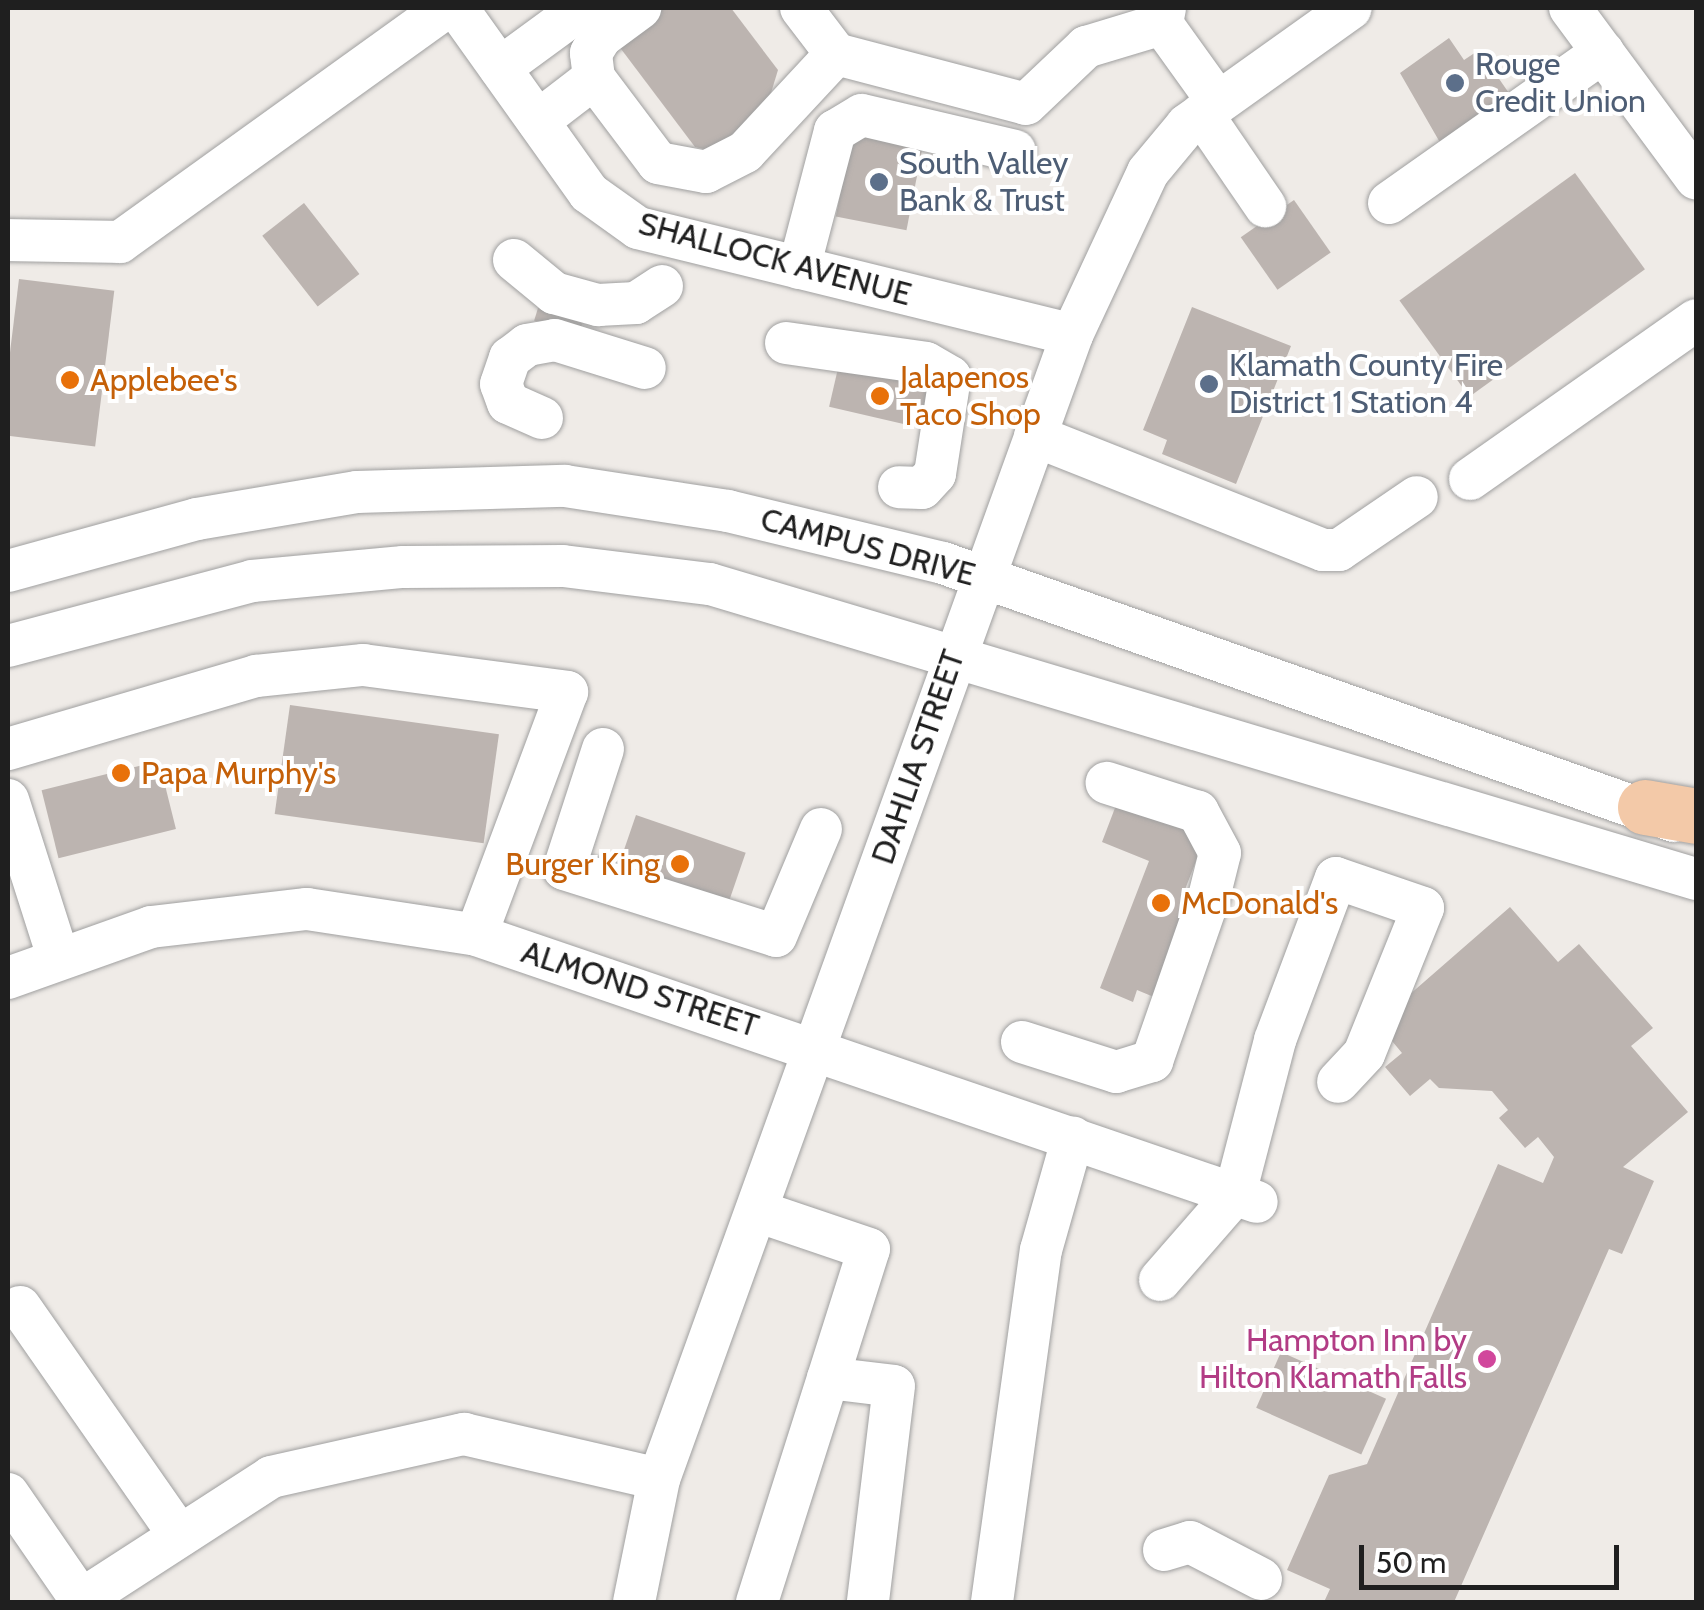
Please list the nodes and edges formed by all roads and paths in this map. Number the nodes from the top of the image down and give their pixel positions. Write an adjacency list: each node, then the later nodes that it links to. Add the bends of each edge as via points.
1 (446, 8): 19 (street, via 120,242)
2 (457, 8): 11 (street, SHALLOCK AVENUE)
3 (582, 8): 11 (street)
4 (640, 8): 12 (street, via 601,37 591,53)
5 (801, 8): 10 (street)
6 (1351, 8): 13 (street, DAHLIA STREET)
7 (1570, 8): 9 (street)
8 (1163, 16): 10 (street, via 1086,48 1026,104); 13 (street)
9 (1603, 52): 16 (street); 17 (street)
10 (836, 54): 12 (street, via 745,152 706,172 658,163)
11 (500, 68): 14 (street, SHALLOCK AVENUE)
12 (594, 78): 14 (street)
13 (1210, 108): 18 (street); 24 (street, DAHLIA STREET, via 1148,172)
14 (538, 121): 21 (street, SHALLOCK AVENUE, via 589,193 638,228)
15 (1015, 150): 21 (street, via 862,115 835,131)
16 (1696, 178)
17 (1389, 203)
18 (1266, 206)
19 (8, 240)
20 (514, 260): 22 (street, via 554,293 598,305 636,303)
21 (799, 268): 24 (street, SHALLOCK AVENUE)
22 (662, 286)
23 (1696, 320): 29 (street)
24 (1072, 335): 28 (street, DAHLIA STREET)
25 (786, 343): 30 (street, via 926,363 950,377 935,474 922,488)
26 (644, 368): 27 (street, via 555,340 527,344 510,358 502,384 508,403)
27 (542, 418)
28 (1035, 436): 31 (street, via 1322,550 1338,550); 33 (street, DAHLIA STREET)
29 (1470, 479)
30 (898, 487)
31 (1417, 497)
32 (8, 571): 33 (street, CAMPUS DRIVE, via 196,520 357,492 565,486 728,510)
33 (982, 576): 35 (street, DAHLIA STREET); 40 (street, CAMPUS DRIVE)
34 (8, 646): 35 (street, via 252,581 563,566 710,584)
35 (955, 651): 43 (street); 48 (street, DAHLIA STREET)
36 (8, 749): 44 (street, via 239,680 310,670 363,665 568,692)
37 (603, 749): 41 (street, via 564,870 776,936)
38 (1107, 783): 47 (street, via 1198,812 1220,853 1210,897 1152,1060 1116,1072)
39 (8, 800): 45 (street)
40 (1671, 812): 42 (street, CAMPUS DRIVE)
41 (821, 829)
42 (1696, 832)
43 (1696, 879)
44 (476, 936): 45 (street, ALMOND STREET, via 307,908 151,927); 48 (street, ALMOND STREET)
45 (58, 956): 46 (street, ALMOND STREET)
46 (8, 978)
47 (1022, 1042)
48 (817, 1048): 50 (street, ALMOND STREET); 52 (street, DAHLIA STREET)
49 (1338, 1082): 51 (street, via 1364,1054 1423,908 1336,878 1275,1040)
50 (1073, 1138): 51 (street, ALMOND STREET); 65 (street, via 1041,1250)
51 (1246, 1198): 53 (street)
52 (757, 1211): 55 (street, via 869,1248); 56 (street, DAHLIA STREET)
53 (1160, 1280)
54 (20, 1307): 58 (street)
55 (828, 1378): 63 (street); 64 (street, via 894,1386)
56 (659, 1479): 58 (street, via 464,1434 271,1477); 62 (street, DAHLIA STREET)
57 (8, 1494): 61 (street)
58 (180, 1536): 61 (street)
59 (1164, 1550): 60 (street, via 1190,1542)
60 (1261, 1579)
61 (80, 1601)
62 (634, 1602)
63 (757, 1602)
64 (868, 1602)
65 (992, 1602)

